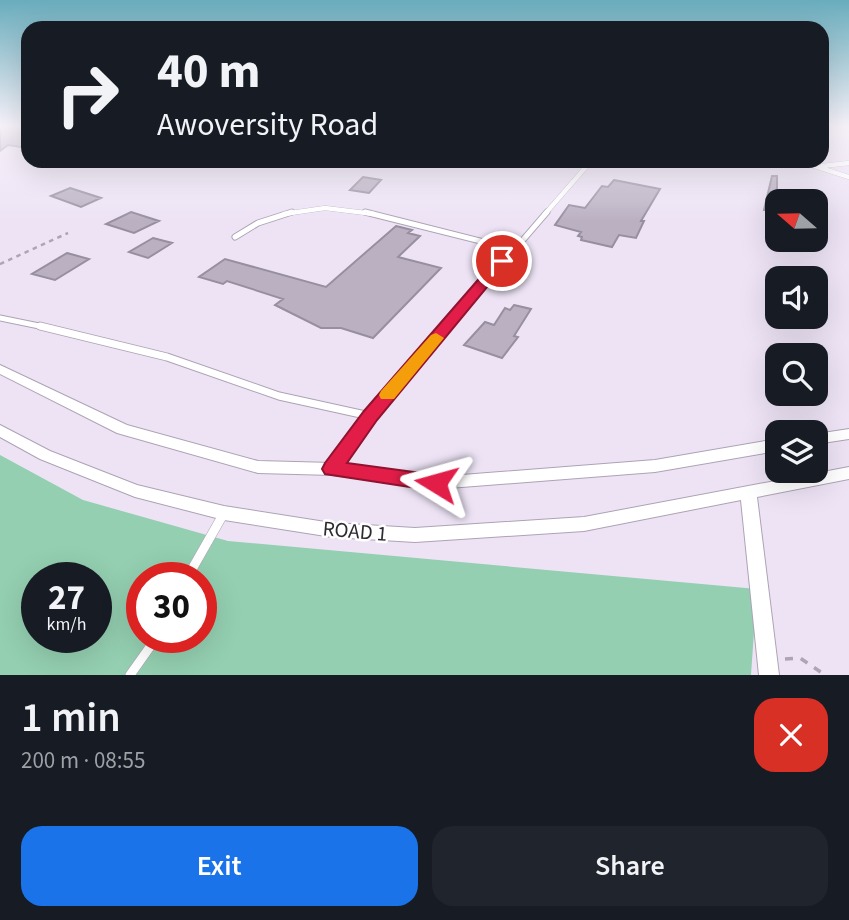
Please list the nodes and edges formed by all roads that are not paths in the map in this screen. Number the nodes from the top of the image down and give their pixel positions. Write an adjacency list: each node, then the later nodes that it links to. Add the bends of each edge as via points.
1 (849, 163): 2 (lane)
2 (829, 165)
3 (585, 168): 7 (lane)
4 (822, 168): 5 (lane)
5 (849, 177)
6 (235, 237): 7 (lane, via 257,222 329,206 367,211)
7 (512, 249): 10 (lane)
8 (0, 318): 10 (lane, via 70,332 167,358 279,396)
9 (0, 369): 15 (street, via 122,429 258,467)
10 (370, 416): 15 (lane)
11 (0, 430): 18 (street, ROAD 1, via 45,456 135,491)
12 (849, 433): 13 (street)
13 (828, 437)
14 (765, 447): 15 (street, via 655,466 436,483)
15 (332, 469)
16 (849, 473): 17 (street, ROAD 1)
17 (748, 493): 18 (street, ROAD 1, via 584,524 415,535 332,530); 22 (street)
18 (224, 513): 19 (lane)
19 (196, 562)
20 (146, 653): 21 (lane)
21 (130, 675)
22 (769, 675)

